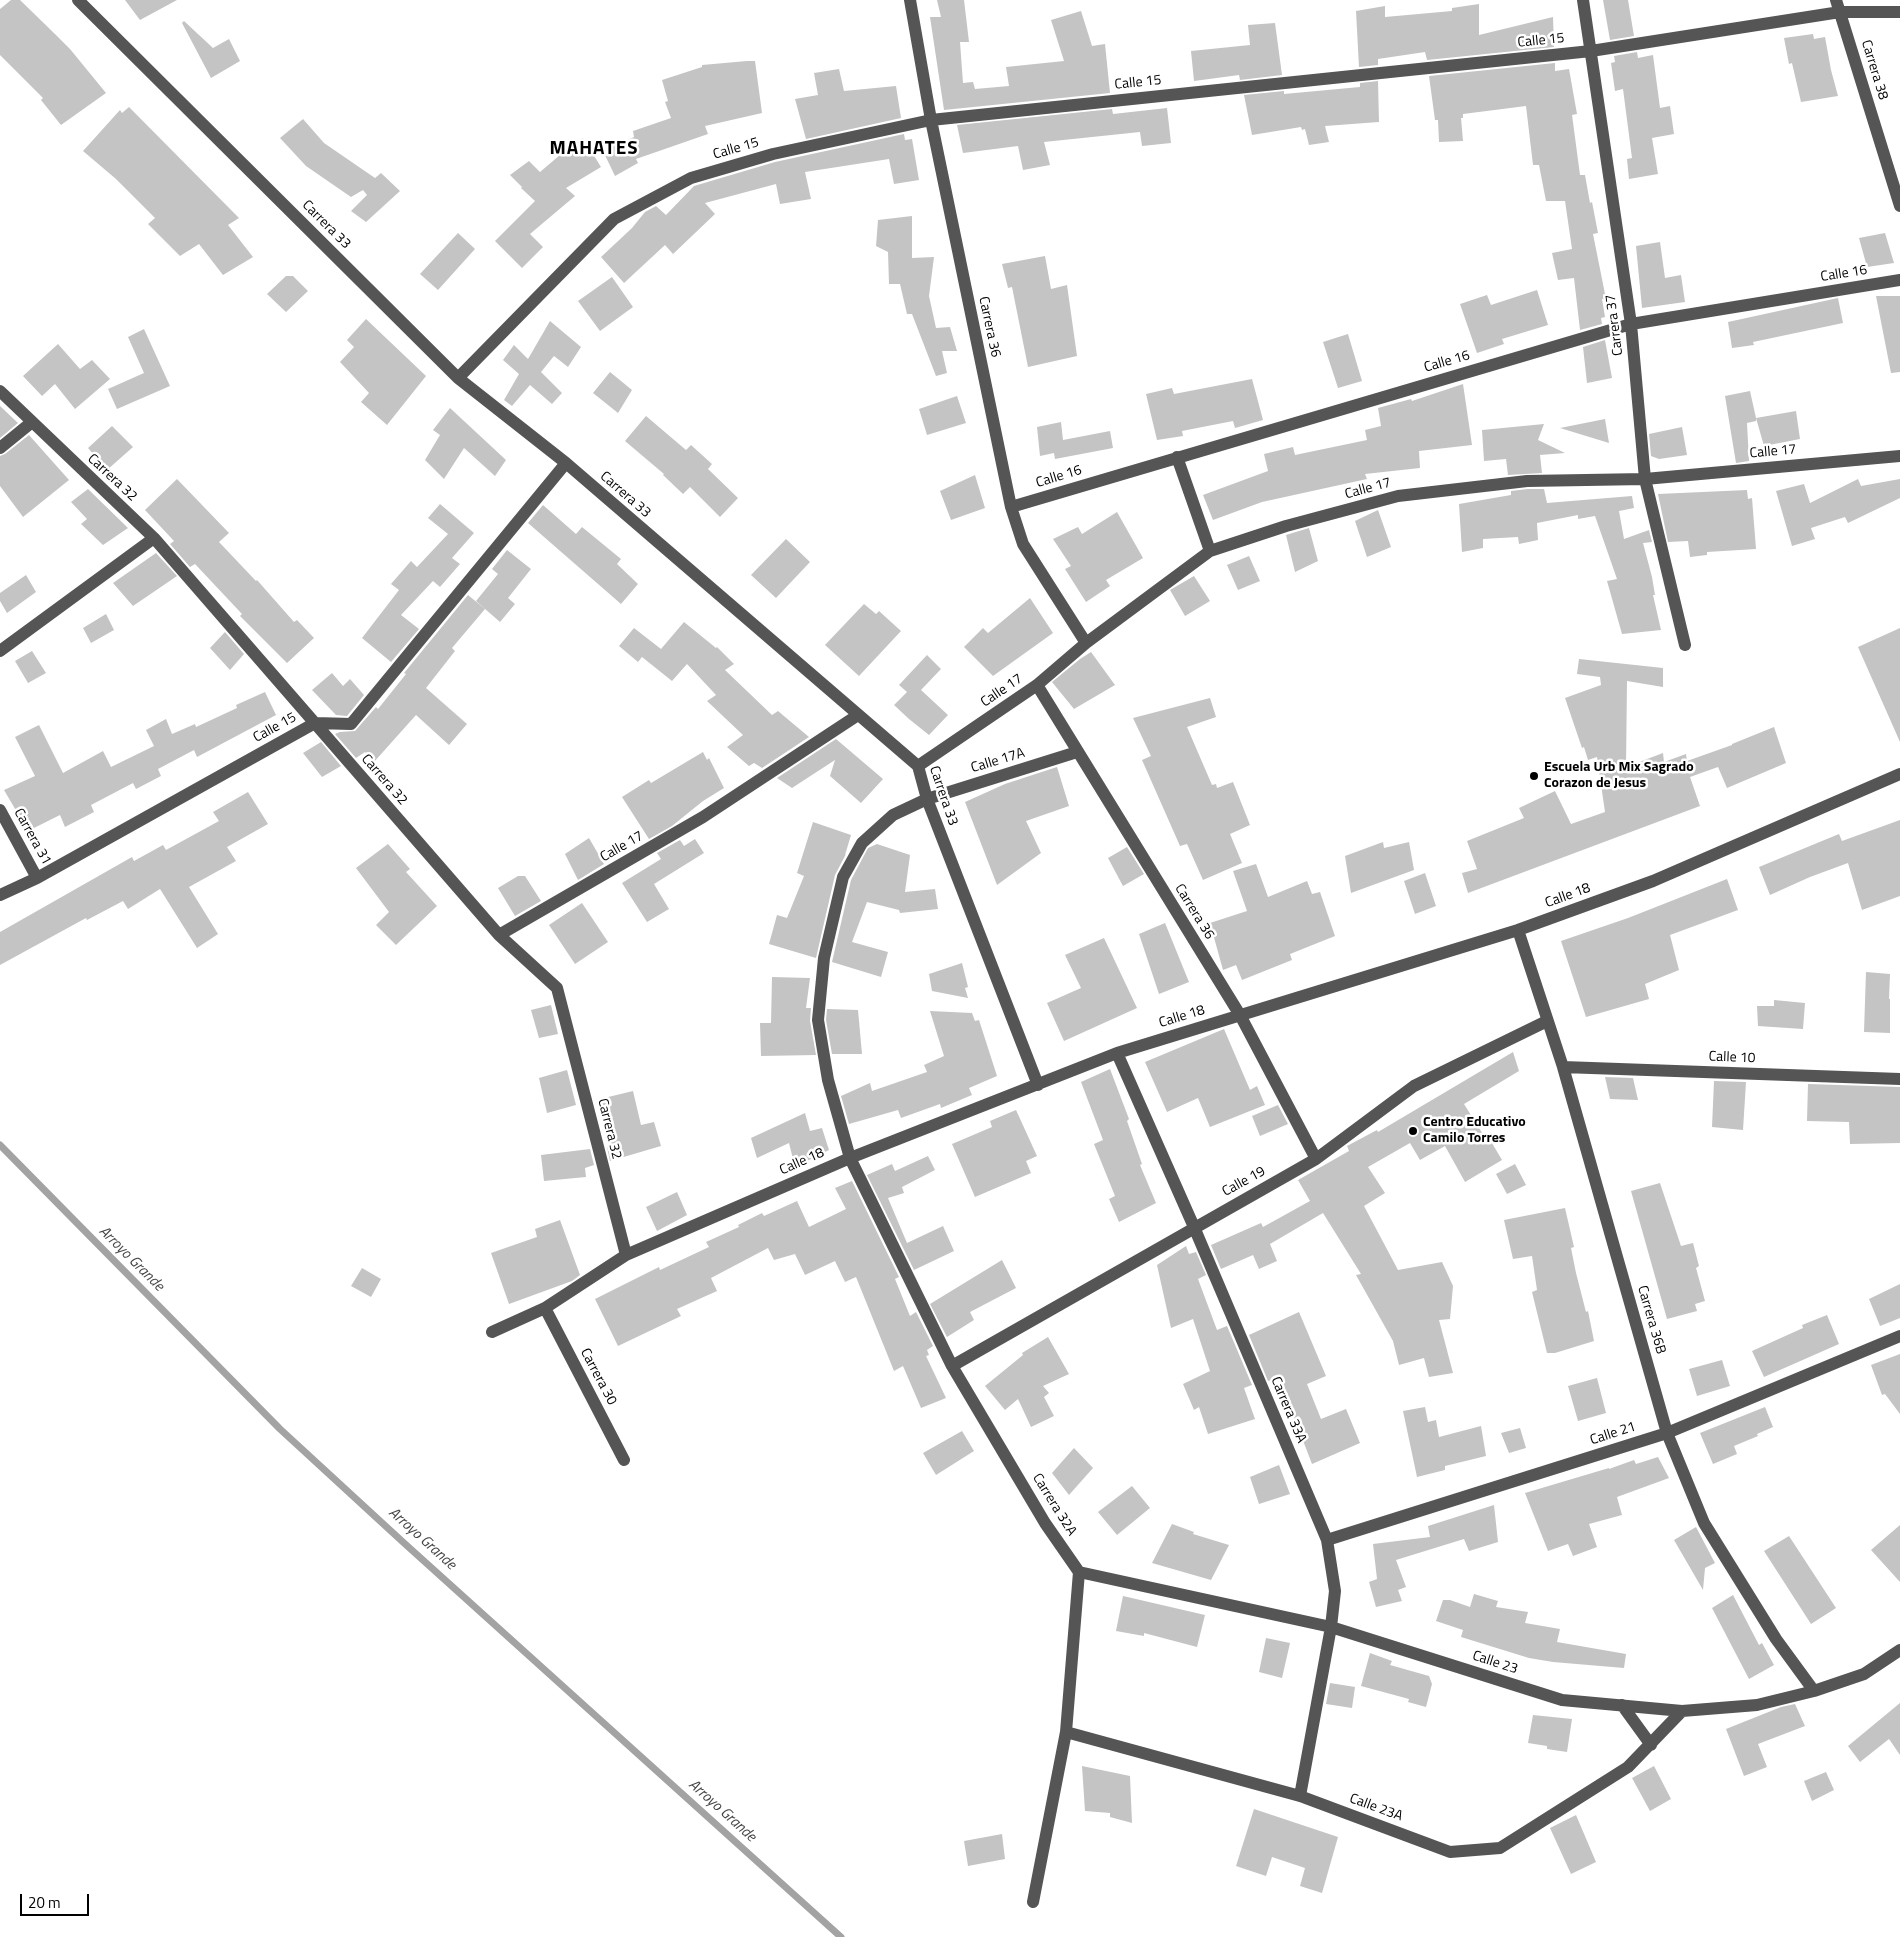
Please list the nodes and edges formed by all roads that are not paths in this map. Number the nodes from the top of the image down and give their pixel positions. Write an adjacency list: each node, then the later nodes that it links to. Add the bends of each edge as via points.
1 (78, 0): 11 (street, Carrera 33)
2 (910, 0): 7 (street, Carrera 36)
3 (1583, 0): 6 (street, Carrera 37)
4 (1838, 6): 5 (street, Calle 15); 6 (street, Calle 15); 8 (street, Carrera 38)
5 (1900, 12)
6 (1591, 51): 7 (street, Calle 15); 10 (street, Carrera 37)
7 (931, 120): 11 (street, Calle 15, via 773,154 691,178 614,219); 19 (street, Carrera 36)
8 (1900, 206)
9 (1900, 280): 10 (street, Calle 16)
10 (1631, 324): 16 (street, Calle 16); 18 (street, Carrera 37)
11 (458, 378): 17 (street, Carrera 33)
12 (0, 391): 13 (street, Carrera 32)
13 (32, 422): 14 (street); 20 (street, Carrera 32)
14 (0, 448)
15 (1900, 456): 18 (street, Calle 17)
16 (1177, 457): 19 (street, Calle 16); 21 (street)
17 (566, 463): 26 (street, Carrera 33); 27 (street, Calle 15, via 351,724)
18 (1645, 479): 21 (street, Calle 17, via 1527,481 1398,496 1286,526); 23 (street, Carrera 37)
19 (1011, 507): 22 (street, Carrera 36, via 1024,544)
20 (154, 538): 24 (street); 27 (street, Carrera 32)
21 (1210, 551): 22 (street, Calle 17)
22 (1086, 643): 25 (street, Calle 17)
23 (1685, 646)
24 (0, 651)
25 (1037, 685): 28 (street, Carrera 36); 29 (street, Calle 17)
26 (858, 715): 29 (street, Carrera 33); 36 (street, Calle 17, via 704,818)
27 (315, 723): 33 (street, Calle 15); 36 (street, Carrera 32)
28 (1077, 752): 31 (street, Calle 17A); 37 (street, Carrera 36)
29 (918, 766): 31 (street, Carrera 33)
30 (1900, 774): 35 (street, Calle 18, via 1653,881)
31 (927, 799): 42 (street, Carrera 33); 43 (street, via 893,816 862,843 843,878 824,958 818,1020 828,1080)
32 (0, 810): 33 (street, Carrera 31)
33 (37, 878): 34 (street, Calle 15)
34 (0, 895)
35 (1518, 930): 37 (street, Calle 18); 38 (street, Carrera 36B)
36 (499, 936): 46 (street, Carrera 32, via 557,988)
37 (1240, 1015): 39 (street, Calle 18); 44 (street, Carrera 36)
38 (1547, 1021): 40 (street, Carrera 36B); 44 (street, Calle 19, via 1414,1086)
39 (1118, 1053): 42 (street, Calle 18); 45 (street, Carrera 33A)
40 (1563, 1067): 41 (street, Calle 10); 51 (street, Carrera 36B)
41 (1900, 1079)
42 (1038, 1085): 43 (street, Calle 18)
43 (850, 1158): 46 (street, Calle 18); 50 (street, Carrera 32A)
44 (1316, 1159): 45 (street, Calle 19)
45 (1194, 1227): 50 (street, Calle 19); 53 (street, Carrera 33A)
46 (626, 1255): 47 (street, Calle 18)
47 (545, 1308): 48 (street, Calle 18); 52 (street, Carrera 30)
48 (492, 1332)
49 (1900, 1336): 51 (street, Calle 21)
50 (952, 1366): 54 (street, Carrera 32A, via 1045,1523)
51 (1667, 1432): 53 (street, Calle 21); 57 (street, Carrera 36B, via 1704,1523 1776,1639)
52 (624, 1460)
53 (1327, 1540): 55 (street, Carrera 33A, via 1335,1591)
54 (1079, 1572): 55 (street, Calle 23); 60 (street)
55 (1331, 1626): 58 (street, Calle 23, via 1562,1700); 62 (street, Carrera 33A)
56 (1900, 1650): 57 (street, Calle 23, via 1864,1674)
57 (1814, 1691): 59 (street, Calle 23, via 1757,1705)
58 (1622, 1705): 59 (street, Calle 23); 61 (street)
59 (1682, 1711): 61 (street, Calle 23A)
60 (1066, 1732): 62 (street, Calle 23A); 63 (street)
61 (1651, 1744): 62 (street, Calle 23A, via 1628,1767 1500,1848 1450,1852)
62 (1300, 1796)
63 (1032, 1902)

